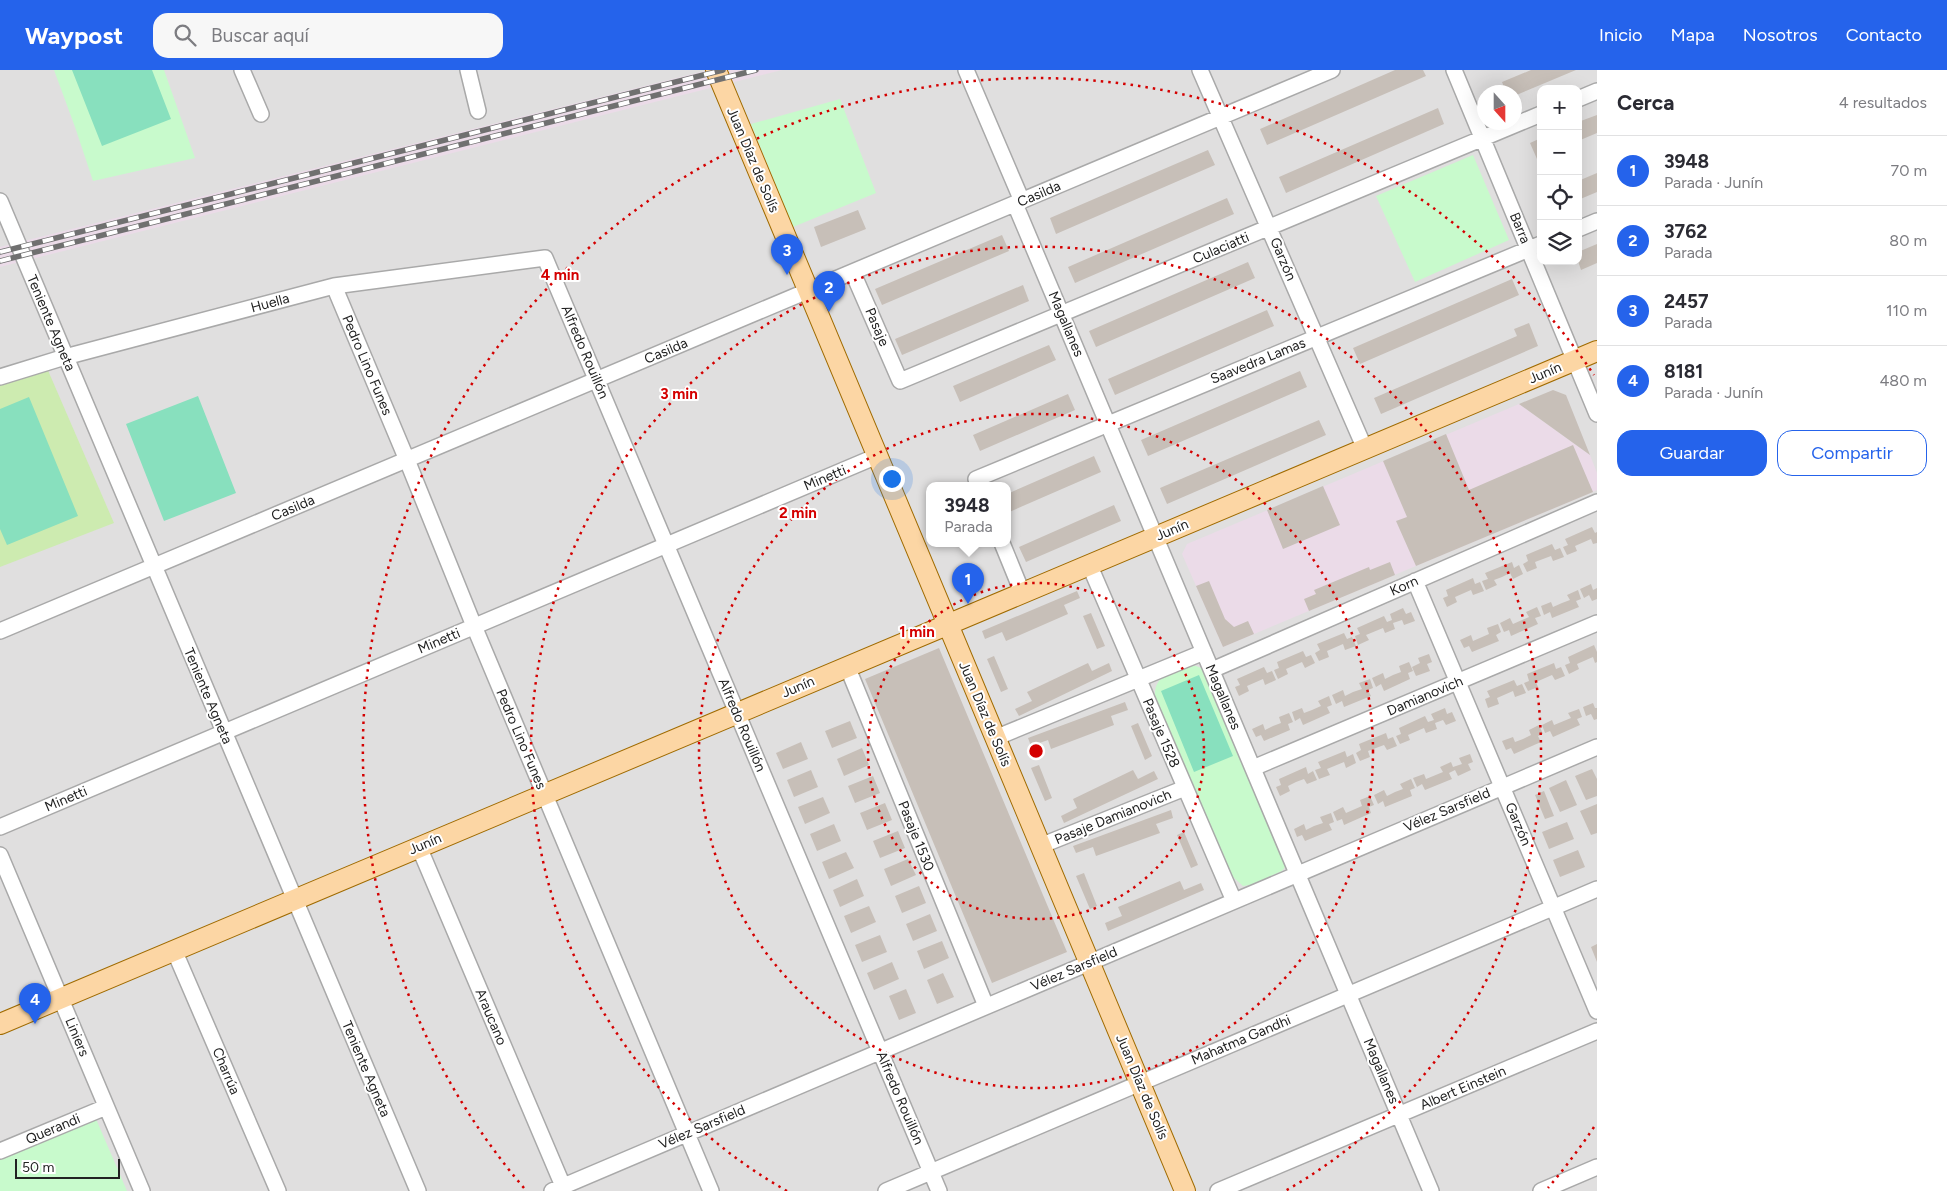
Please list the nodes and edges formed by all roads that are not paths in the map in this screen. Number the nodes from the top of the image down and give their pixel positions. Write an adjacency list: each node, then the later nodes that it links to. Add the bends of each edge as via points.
1 (242, 70): 11 (street)
2 (468, 70): 10 (street)
3 (716, 70): 24 (main road, Juan Díaz de Solís)
4 (966, 70): 16 (street, Magallanes)
5 (1200, 70): 13 (street, Garzón)
6 (1332, 70): 13 (street, Casilda)
7 (1454, 70): 14 (street, Barra)
8 (1597, 91): 9 (street)
9 (1582, 97)
10 (478, 110)
11 (262, 114)
12 (1537, 116): 14 (street, Culaciatti)
13 (1221, 117): 16 (street, Casilda); 19 (street, Garzón)
14 (1482, 138): 19 (street, Culaciatti); 20 (street, Barra)
15 (0, 201): 28 (street, Teniente Agneta)
16 (1019, 202): 22 (street, Casilda); 25 (street, Magallanes)
17 (1597, 221): 18 (street)
18 (1582, 227)
19 (1269, 228): 25 (street, Culaciatti); 26 (street, Garzón)
20 (1535, 247): 26 (street, Saavedra Lamas); 29 (street, Barra)
21 (545, 258): 23 (street, Huella); 31 (street, Alfredo Rouillón)
22 (853, 272): 24 (street, Casilda); 32 (street, Pasaje)
23 (334, 286): 28 (street, Huella); 37 (street, Pedro Lino Funes)
24 (808, 292): 31 (street, Casilda); 36 (main road, Juan Díaz de Solís)
25 (1061, 314): 32 (street, Culaciatti); 34 (street, Magallanes)
26 (1316, 337): 34 (street, Saavedra Lamas); 35 (street, Garzón)
27 (1597, 351): 29 (main road, Junín)
28 (65, 357): 30 (street, Huella); 44 (street, Teniente Agneta)
29 (1575, 361): 33 (street, Barra); 35 (main road, Junín)
30 (0, 377)
31 (597, 380): 37 (street, Casilda); 41 (street, Alfredo Rouillón)
32 (900, 381)
33 (1597, 414)
34 (1108, 424): 38 (street, Saavedra Lamas); 40 (street, Magallanes)
35 (1365, 449): 40 (main road, Junín)
36 (877, 456): 41 (street, Minetti); 47 (main road, Juan Díaz de Solís)
37 (407, 460): 44 (street, Casilda); 49 (street, Pedro Lino Funes)
38 (977, 482)
39 (1597, 502): 45 (street, Korn)
40 (1155, 537): 43 (main road, Junín); 51 (street, Magallanes)
41 (666, 545): 49 (street, Minetti); 56 (street, Alfredo Rouillón)
42 (1004, 547): 46 (street)
43 (1089, 564): 46 (main road, Junín); 54 (street, Pasaje 1528)
44 (154, 566): 50 (street, Casilda); 57 (street, Teniente Agneta)
45 (1416, 581): 53 (street, Korn); 55 (street, Garzón)
46 (1022, 592): 47 (main road, Junín)
47 (947, 624): 52 (main road, Junín); 58 (main road, Juan Díaz de Solís)
48 (1597, 624): 55 (street, Damianovich)
49 (474, 626): 57 (street, Minetti); 63 (street, Pedro Lino Funes)
50 (0, 631)
51 (1204, 652): 53 (street, Magallanes); 54 (street)
52 (847, 666): 56 (main road, Junín); 77 (street, Pasaje 1530)
53 (1212, 670): 60 (street, Magallanes)
54 (1138, 680): 58 (street); 62 (street, Pasaje 1528)
55 (1458, 682): 60 (street, Damianovich); 61 (street, Garzón)
56 (737, 712): 63 (main road, Junín); 81 (street, Alfredo Rouillón)
57 (224, 732): 64 (street, Minetti); 70 (street, Teniente Agneta)
58 (995, 738): 65 (main road, Juan Díaz de Solís)
59 (1597, 747): 61 (street, Vélez Sarsfield)
60 (1253, 768): 68 (street, Magallanes)
61 (1502, 787): 68 (street, Vélez Sarsfield); 72 (street, Garzón)
62 (1185, 788): 65 (street, Pasaje Damianovich); 71 (street, Pasaje 1528)
63 (544, 794): 66 (main road, Junín); 85 (street, Pedro Lino Funes)
64 (0, 827)
65 (1040, 846): 74 (main road, Juan Díaz de Solís)
66 (419, 847): 70 (main road, Junín); 89 (street, Araucano)
67 (0, 855): 76 (street, Liniers)
68 (1298, 874): 71 (street, Vélez Sarsfield); 75 (street, Magallanes)
69 (1597, 889): 72 (street, Mahatma Gandhi)
70 (294, 900): 73 (main road, Junín); 92 (street, Teniente Agneta)
71 (1234, 901): 74 (street, Vélez Sarsfield)
72 (1554, 908): 75 (street, Mahatma Gandhi); 78 (street, Garzón)
73 (174, 950): 76 (main road, Junín); 91 (street, Charrúa)
74 (1089, 962): 77 (street, Vélez Sarsfield); 82 (main road, Juan Díaz de Solís)
75 (1348, 995): 82 (street, Mahatma Gandhi); 84 (street, Magallanes)
76 (60, 998): 79 (main road, Junín); 83 (street, Liniers)
77 (986, 1006): 81 (street, Vélez Sarsfield)
78 (1597, 1011)
79 (0, 1024)
80 (1597, 1031): 84 (street, Albert Einstein)
81 (880, 1051): 85 (street, Vélez Sarsfield); 88 (street, Alfredo Rouillón)
82 (1140, 1083): 88 (street, Mahatma Gandhi); 96 (main road, Juan Díaz de Solís)
83 (106, 1107): 86 (street, Querandi); 90 (street, Liniers)
84 (1399, 1114): 97 (street, Albert Einstein); 98 (street, Magallanes)
85 (687, 1134): 89 (street, Vélez Sarsfield); 93 (street, Pedro Lino Funes)
86 (0, 1151)
87 (1597, 1167): 99 (street)
88 (931, 1172): 94 (street, Mahatma Gandhi); 95 (street, Alfredo Rouillón)
89 (557, 1189)
90 (142, 1191)
91 (278, 1191)
92 (418, 1191)
93 (711, 1191)
94 (886, 1191)
95 (939, 1191)
96 (1185, 1191)
97 (1218, 1191)
98 (1432, 1191)
99 (1541, 1191)

